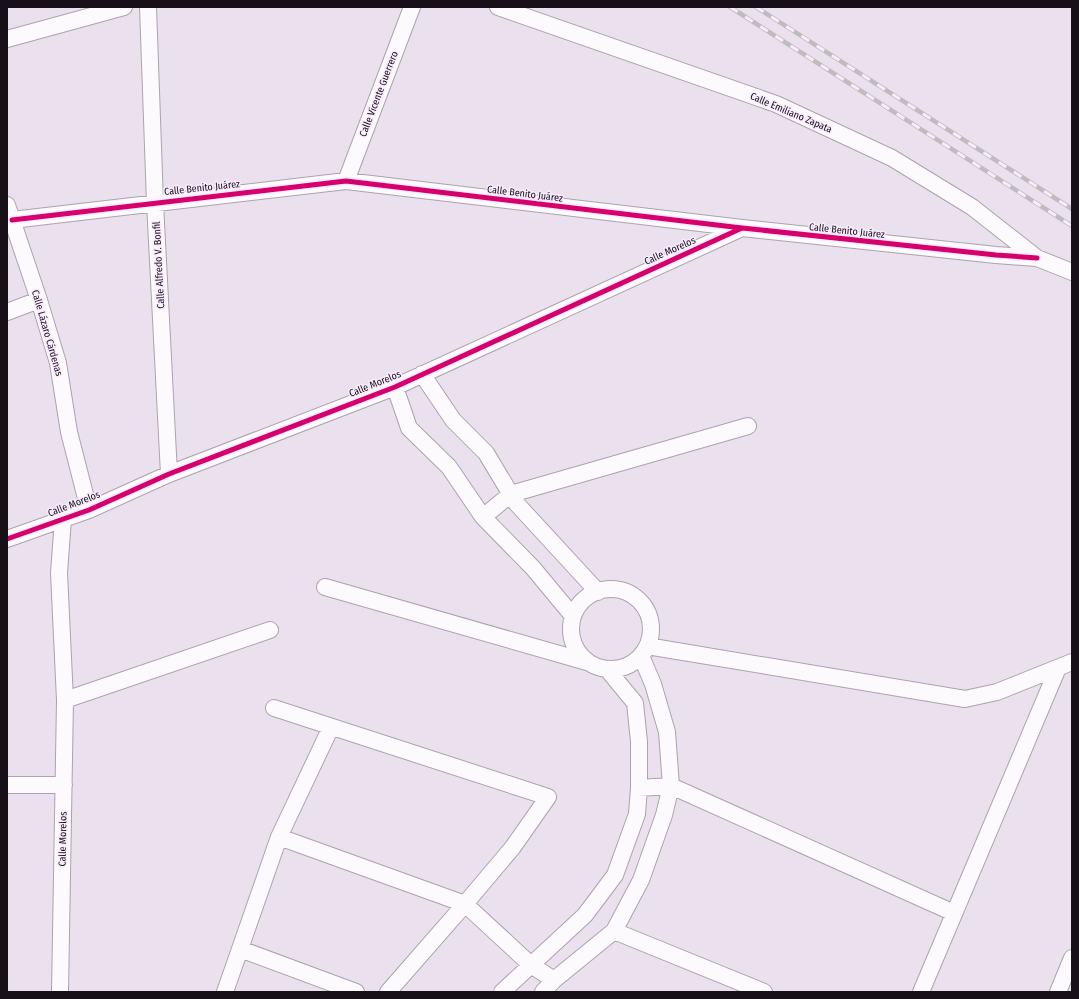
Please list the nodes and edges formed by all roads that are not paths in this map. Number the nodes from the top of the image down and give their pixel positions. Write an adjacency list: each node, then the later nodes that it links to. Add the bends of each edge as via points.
1 (124, 7): 5 (street)
2 (148, 7): 7 (street, Calle Alfredo V. Bonfil)
3 (412, 7): 6 (street, Calle Vicente Guerrero)
4 (498, 7): 10 (street, Calle Emiliano Zapata, via 776,104 892,158 972,207)
5 (7, 39)
6 (346, 181): 7 (street, Calle Benito Juárez); 9 (street, Calle Benito Juárez)
7 (156, 203): 8 (street, Calle Benito Juárez); 17 (street, Calle Alfredo V. Bonfil)
8 (9, 212): 12 (street, Calle Lázaro Cárdenas)
9 (742, 228): 10 (street, Calle Benito Juárez); 14 (street, Calle Morelos)
10 (1037, 258): 11 (street)
11 (1072, 272)
12 (39, 300): 13 (street); 19 (street, Calle Lázaro Cárdenas, via 58,363 69,432)
13 (7, 312)
14 (422, 374): 15 (street, Calle Morelos); 18 (street, via 454,420 486,453)
15 (395, 387): 17 (street, Calle Morelos); 20 (street, via 409,428 449,467)
16 (748, 426): 18 (street)
17 (169, 474): 19 (street, Calle Morelos)
18 (511, 494): 20 (street); 24 (street, via 516,503)
19 (89, 510): 21 (street, Calle Morelos)
20 (483, 516): 25 (street, via 533,568)
21 (63, 518): 22 (street, Calle Morelos); 31 (street, Calle Morelos, via 60,573)
22 (7, 539)
23 (325, 587): 28 (street)
24 (598, 592): 25 (street, via 588,595); 27 (street, via 613,588 637,598 650,620)
25 (572, 615): 28 (street, via 571,641)
26 (270, 630): 31 (street)
27 (644, 651): 29 (street, via 965,699 997,692); 30 (street, via 628,666); 36 (street, via 667,732)
28 (587, 662): 30 (street)
29 (1065, 665): 40 (street)
30 (607, 669): 37 (street, via 636,703)
31 (65, 700): 35 (street, Calle Morelos)
32 (274, 708): 33 (street)
33 (331, 727): 38 (street); 39 (street, via 548,797 513,847)
34 (7, 785): 35 (street)
35 (64, 785): 46 (street, Calle Morelos)
36 (671, 786): 37 (street); 40 (street); 41 (street, via 664,815 641,880)
37 (639, 788): 44 (street, via 637,814 614,875 586,915)
38 (279, 837): 39 (street); 42 (street)
39 (465, 904): 44 (street); 49 (street)
40 (954, 913): 53 (street)
41 (614, 932): 45 (street); 52 (street)
42 (240, 949): 47 (street); 48 (street)
43 (1072, 958): 54 (street)
44 (531, 965): 45 (street); 50 (street)
45 (554, 980): 51 (street)
46 (60, 992)
47 (225, 992)
48 (356, 992)
49 (388, 992)
50 (502, 992)
51 (543, 992)
52 (764, 992)
53 (921, 992)
54 (1058, 992)

